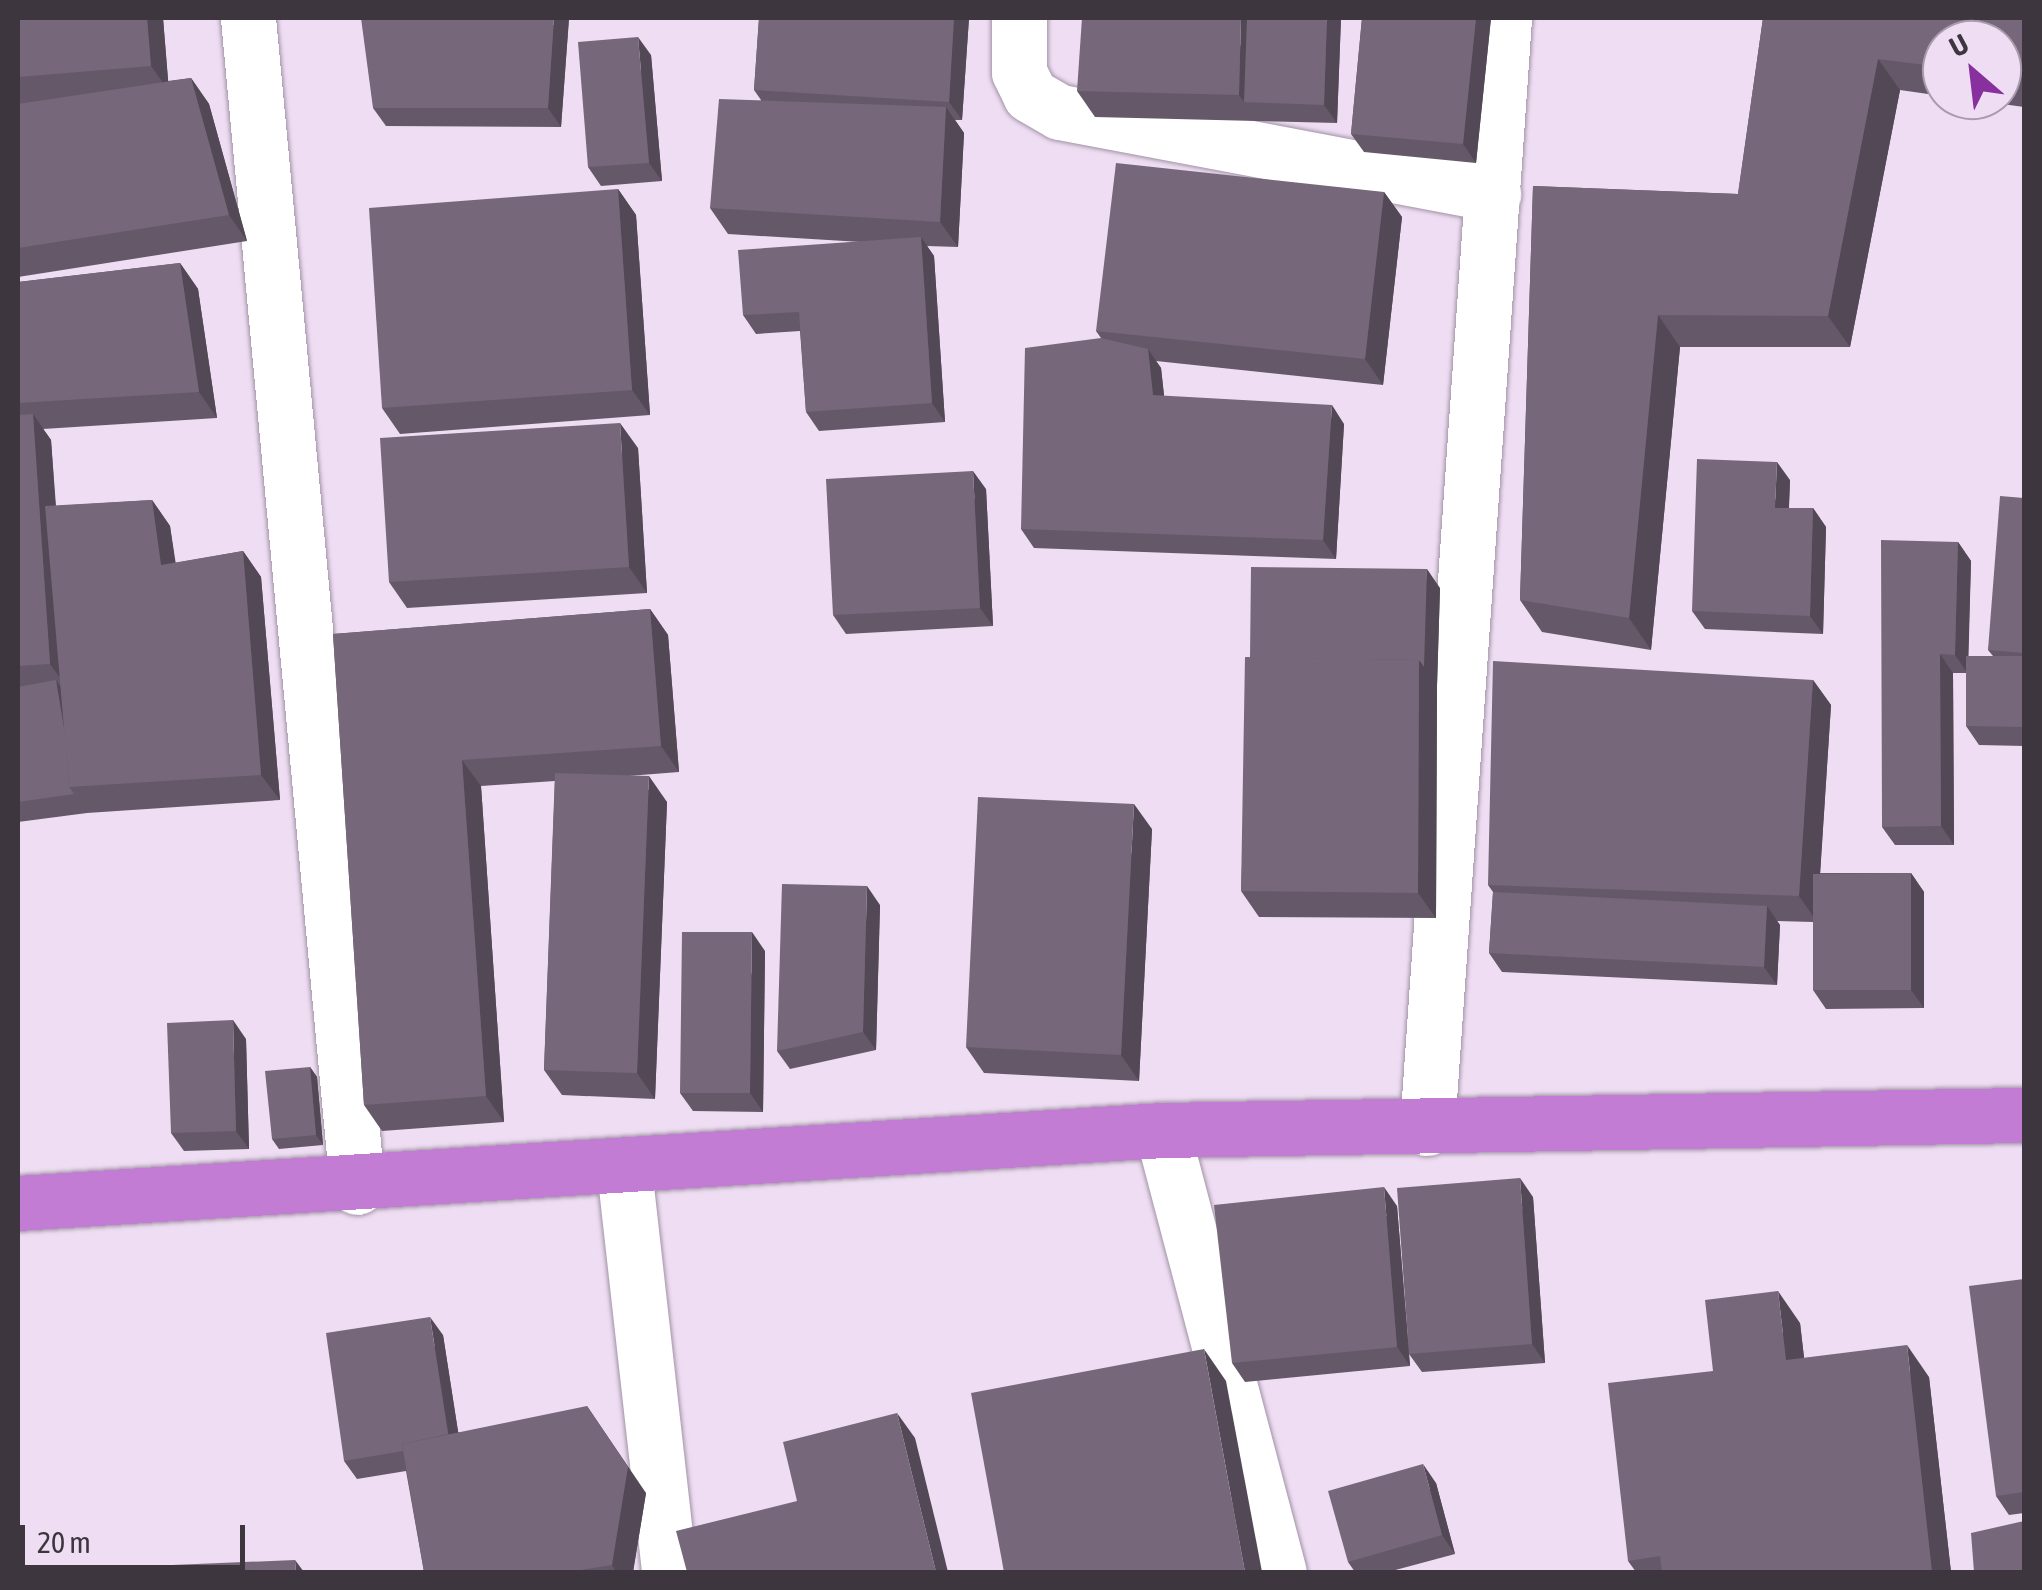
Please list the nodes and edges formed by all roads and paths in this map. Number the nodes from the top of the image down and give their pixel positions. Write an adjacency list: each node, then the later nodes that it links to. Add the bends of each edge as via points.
1 (248, 18): 9 (street)
2 (1018, 18): 4 (street, via 1019,72 1030,95 1060,112)
3 (1504, 18): 4 (street)
4 (1493, 194): 6 (street)
5 (2024, 1115): 6 (highway)
6 (1427, 1128): 7 (highway)
7 (1162, 1130): 8 (highway); 12 (street)
8 (624, 1169): 9 (highway); 11 (street)
9 (357, 1187): 10 (highway)
10 (18, 1203)
11 (669, 1572)
12 (1279, 1572)

